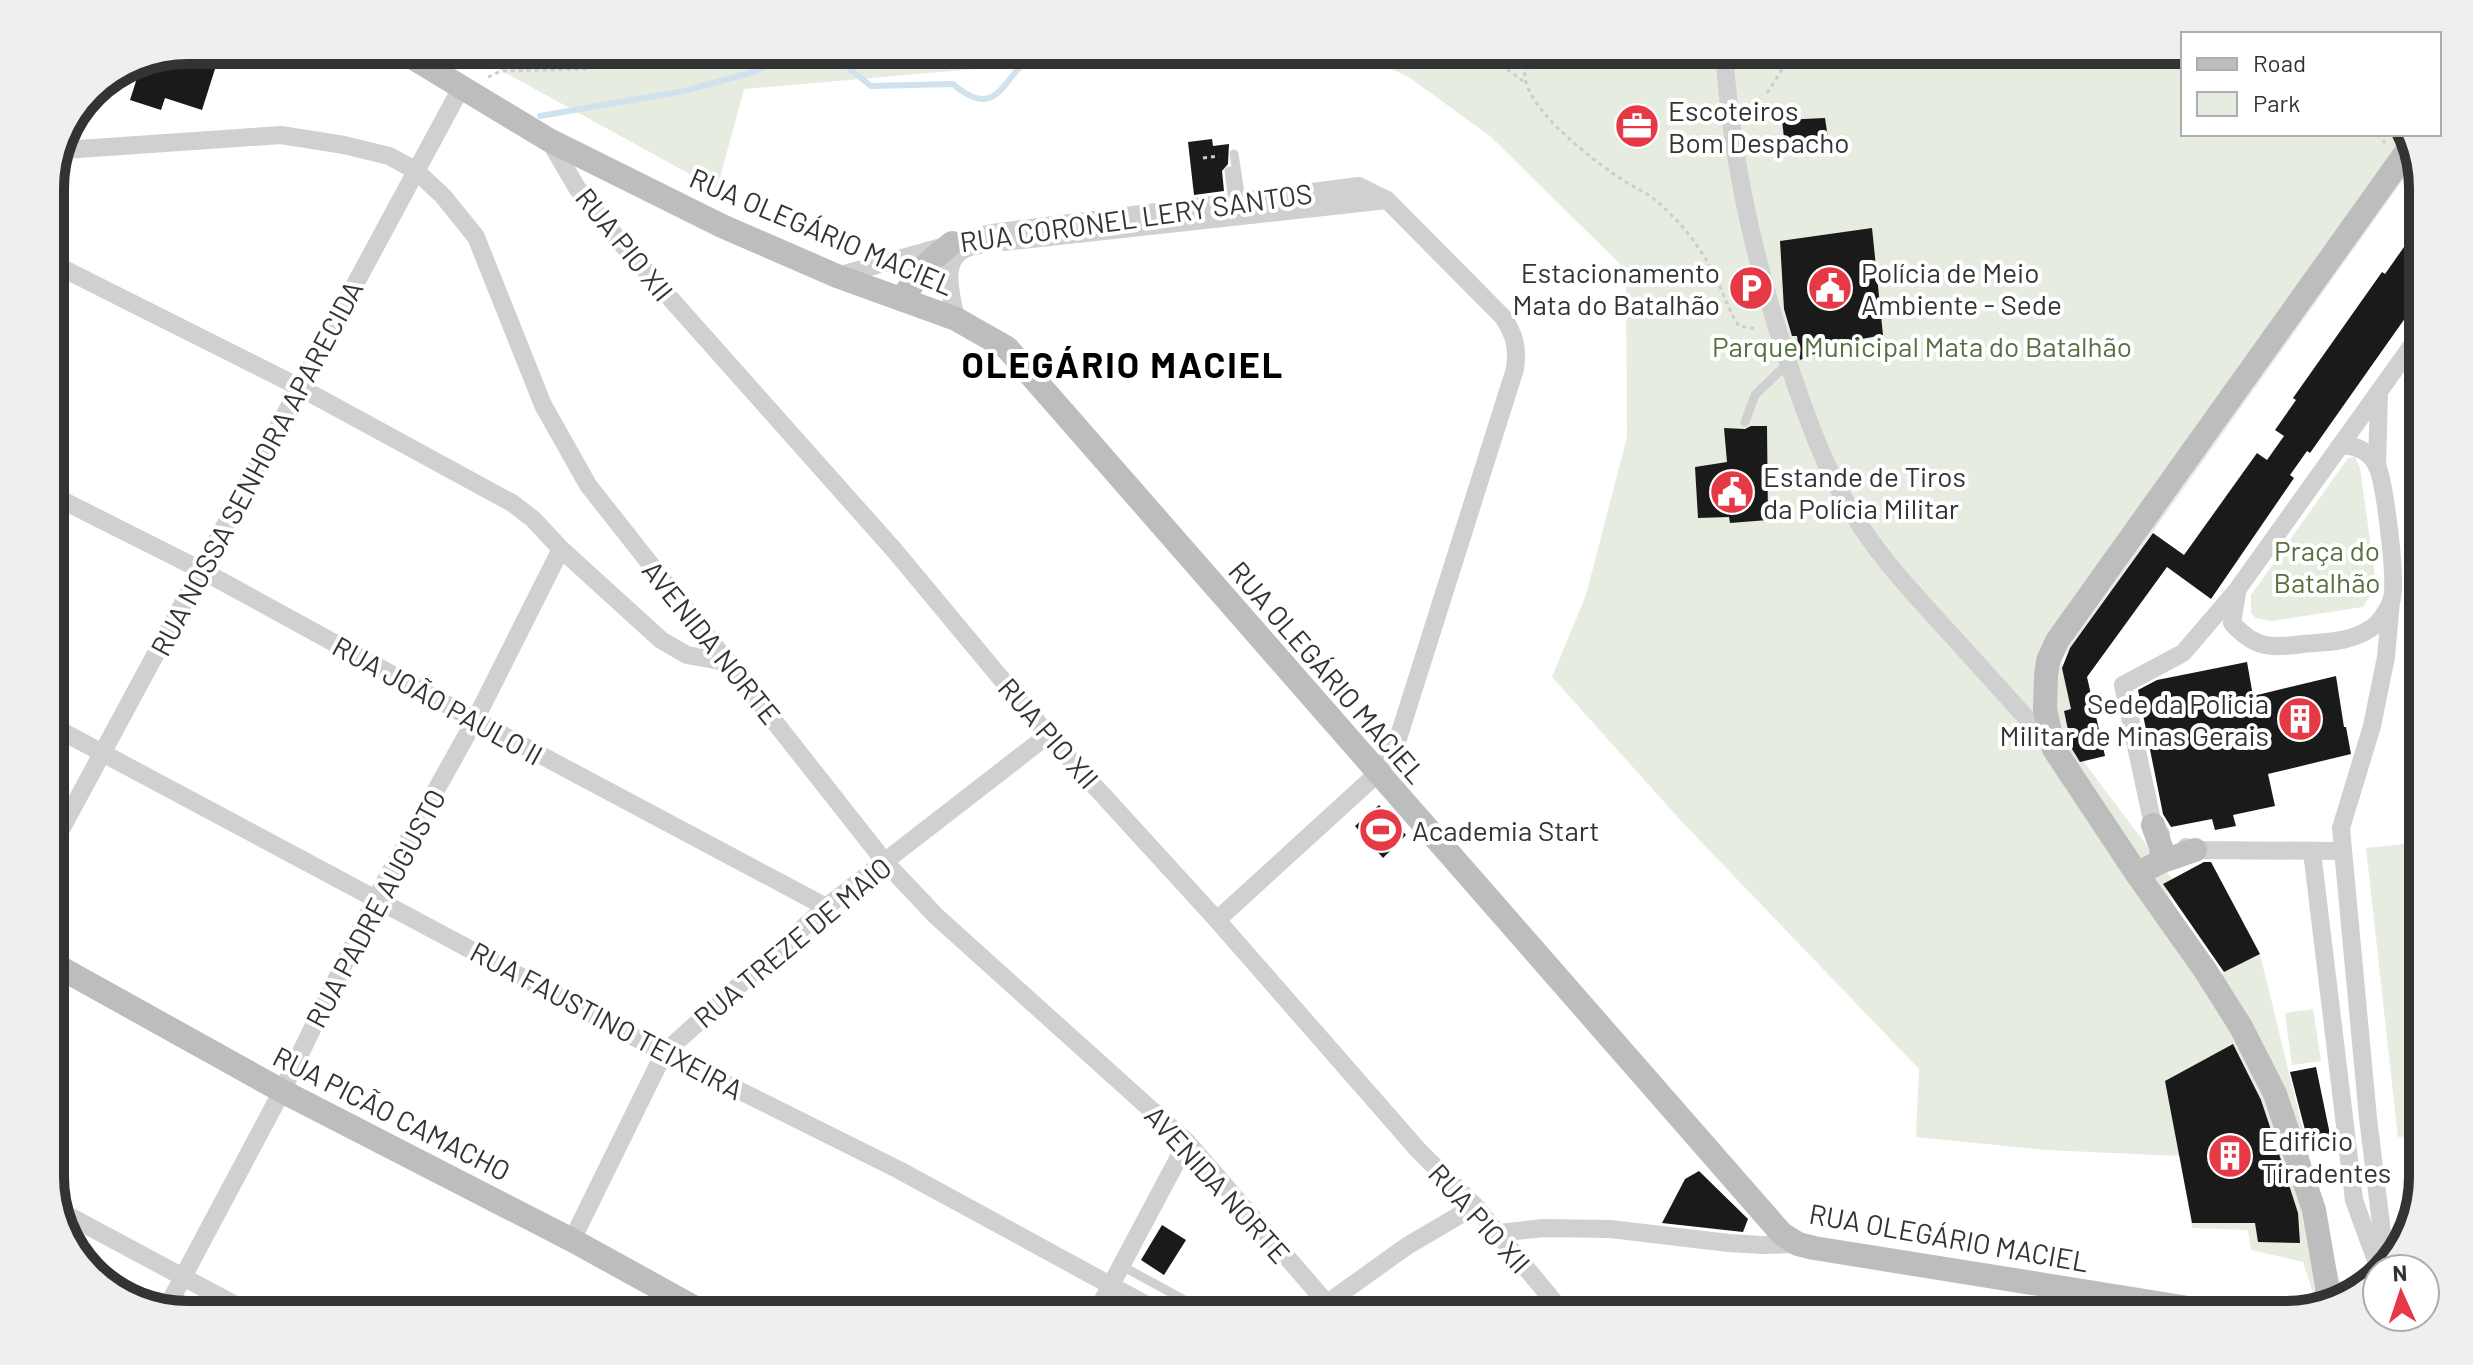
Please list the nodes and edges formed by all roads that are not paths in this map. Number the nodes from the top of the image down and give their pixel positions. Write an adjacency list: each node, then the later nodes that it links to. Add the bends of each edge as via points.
1 (424, 64): 3 (street, RUA OLEGÁRIO MACIEL)
2 (1725, 64): 18 (street, via 1742,198)
3 (462, 86): 4 (street, RUA OLEGÁRIO MACIEL); 8 (street, RUA NOSSA SENHORA APARECIDA)
4 (549, 140): 14 (street, RUA OLEGÁRIO MACIEL); 32 (street, RUA PIO XII, via 577,188 621,243 895,551)
5 (71, 150): 8 (street, AVENIDA NORTE, via 281,135 389,156)
6 (1234, 154): 10 (lane)
7 (2404, 155): 33 (street, via 2057,641 2046,676 2045,710)
8 (415, 170): 19 (street, RUA NOSSA SENHORA APARECIDA); 29 (street, AVENIDA NORTE, via 476,237 543,405 588,485)
9 (1229, 171): 10 (lane)
10 (1237, 200): 11 (street, RUA CORONEL LERY SANTOS, via 1359,186); 12 (street, RUA CORONEL LERY SANTOS, via 1035,226)
11 (1387, 200): 12 (street, RUA CORONEL LERY SANTOS); 35 (street, RUA CORONEL LERY SANTOS, via 1503,317 1517,350 1396,745)
12 (964, 244): 14 (street, RUA CORONEL LERY SANTOS); 15 (street, via 929,262); 16 (street, via 949,273)
13 (64, 269): 19 (street)
14 (837, 276): 15 (street, RUA OLEGÁRIO MACIEL)
15 (901, 299): 16 (street, RUA OLEGÁRIO MACIEL)
16 (956, 319): 35 (street, RUA OLEGÁRIO MACIEL, via 1019,359)
17 (2409, 350): 20 (street)
18 (1788, 363): 21 (lane, via 1755,395); 33 (street, via 1816,443 1862,529)
19 (299, 387): 25 (street, via 512,503); 26 (street, RUA NOSSA SENHORA APARECIDA)
20 (2379, 392): 22 (street); 23 (street)
21 (1745, 422)
22 (2339, 447): 23 (street, via 2359,447); 27 (street)
23 (2377, 467): 28 (street, via 2394,575)
24 (64, 501): 26 (street, RUA JOÃO PAULO II)
25 (561, 549): 29 (street, via 661,640 687,655); 30 (street, RUA PADRE AUGUSTO)
26 (201, 570): 30 (street, RUA JOÃO PAULO II); 34 (street, RUA NOSSA SENHORA APARECIDA)
27 (2237, 590): 28 (street, via 2232,623 2245,637 2270,648 2351,639 2376,625); 37 (street, via 2183,653 2123,685)
28 (2391, 601): 39 (street, via 2386,657 2372,726 2341,828)
29 (731, 663): 41 (street, AVENIDA NORTE)
30 (475, 720): 44 (street, RUA PADRE AUGUSTO); 45 (street, RUA JOÃO PAULO II)
31 (64, 732): 34 (street, RUA FAUSTINO TEIXEIRA)
32 (1048, 735): 41 (street, RUA TREZE DE MAIO); 46 (street, RUA PIO XII)
33 (2054, 749): 43 (street)
34 (103, 752): 36 (street, RUA NOSSA SENHORA APARECIDA); 44 (street, RUA FAUSTINO TEIXEIRA)
35 (1377, 774): 46 (street, RUA CORONEL LERY SANTOS); 55 (street, RUA OLEGÁRIO MACIEL, via 1782,1234)
36 (64, 824)
37 (2153, 825): 38 (street, via 2170,844); 42 (street, via 2162,850)
38 (2195, 850): 40 (street); 42 (street)
39 (2342, 851): 40 (street); 56 (street)
40 (2312, 852): 57 (street, via 2354,1200)
41 (885, 862): 45 (street, RUA TREZE DE MAIO); 50 (street, AVENIDA NORTE, via 936,916)
42 (2160, 862): 43 (street)
43 (2137, 874): 61 (street, via 2241,1027 2275,1094 2314,1210)
44 (376, 898): 48 (street, RUA FAUSTINO TEIXEIRA); 49 (street, RUA PADRE AUGUSTO)
45 (826, 907): 48 (street, RUA TREZE DE MAIO)
46 (1217, 920): 51 (street, RUA PIO XII, via 1419,1151)
47 (64, 970): 49 (street, RUA PICÃO CAMACHO)
48 (664, 1053): 54 (street, RUA TREZE DE MAIO); 60 (street, RUA FAUSTINO TEIXEIRA, via 899,1170)
49 (282, 1091): 54 (street, RUA PICÃO CAMACHO); 59 (street, RUA PADRE AUGUSTO)
50 (1187, 1142): 58 (street); 68 (street, AVENIDA NORTE)
51 (1475, 1206): 53 (street, RUA PIO XII); 69 (street, via 1407,1246)
52 (71, 1217): 59 (street)
53 (1498, 1233): 55 (street, via 1610,1229 1729,1243); 70 (street, RUA PIO XII)
54 (572, 1240): 64 (street, RUA PICÃO CAMACHO)
55 (1798, 1244): 71 (street, RUA OLEGÁRIO MACIEL)
56 (2384, 1251)
57 (2373, 1253)
58 (1122, 1266): 60 (street); 67 (lane)
59 (184, 1276): 62 (street, RUA PADRE AUGUSTO); 63 (street)
60 (1111, 1286): 65 (street); 66 (street, RUA FAUSTINO TEIXEIRA)
61 (2327, 1293)
62 (171, 1300)
63 (229, 1301)
64 (683, 1301)
65 (1103, 1301)
66 (1139, 1301)
67 (1186, 1301)
68 (1324, 1301)
69 (1341, 1301)
70 (1554, 1301)
71 (2142, 1301)

